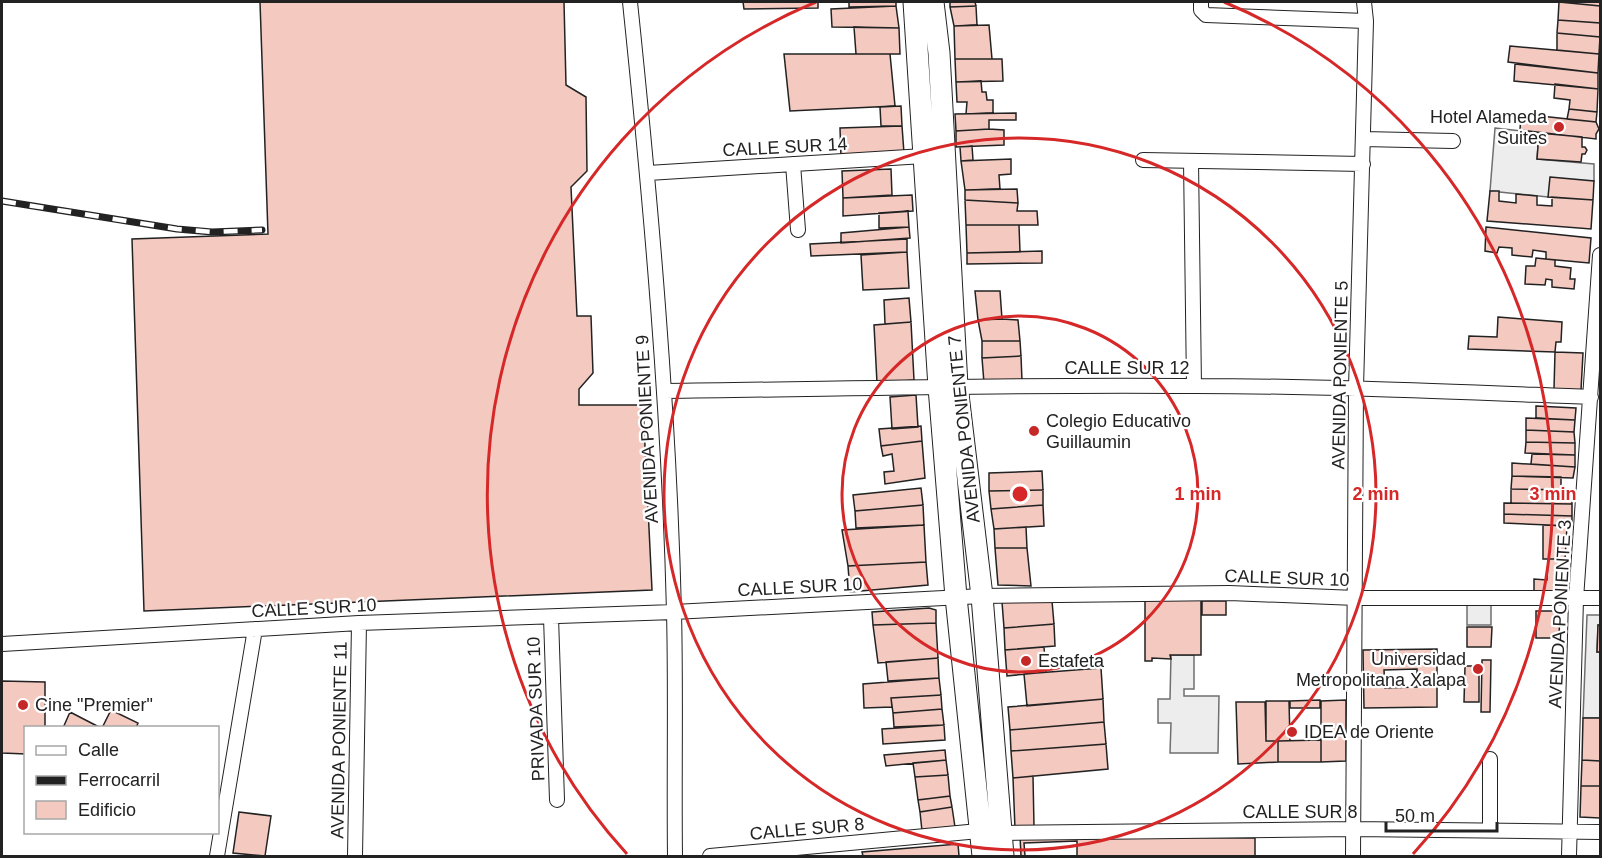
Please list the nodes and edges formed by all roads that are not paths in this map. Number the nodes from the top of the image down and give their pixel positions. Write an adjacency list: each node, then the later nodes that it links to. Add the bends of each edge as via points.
1 (630, 2): 14 (street, AVENIDA PONIENTE 9)
2 (914, 2): 9 (main road, AVENIDA PONIENTE 7)
3 (933, 2): 18 (main road, AVENIDA PONIENTE 7, via 939,53)
4 (1364, 2): 6 (street, AVENIDA PONIENTE 5)
5 (1201, 7): 6 (street)
6 (1366, 21): 7 (street, AVENIDA PONIENTE 5)
7 (1363, 139): 8 (street); 13 (street, AVENIDA PONIENTE 5)
8 (1453, 141)
9 (924, 156): 12 (street, CALLE SUR 14); 18 (main road, AVENIDA PONIENTE 7)
10 (1143, 160): 11 (street)
11 (1191, 161): 13 (street); 17 (street)
12 (793, 164): 14 (street, CALLE SUR 14); 15 (street)
13 (1363, 164): 19 (street, AVENIDA PONIENTE 5)
14 (648, 173): 20 (street, AVENIDA PONIENTE 9)
15 (798, 230)
16 (1600, 255): 21 (street, AVENIDA PONIENTE 3)
17 (1194, 386): 18 (street, CALLE SUR 12); 19 (street, CALLE SUR 12)
18 (948, 387): 20 (street, CALLE SUR 12); 22 (main road, AVENIDA PONIENTE 7); 23 (main road, AVENIDA PONIENTE 7)
19 (1356, 388): 21 (street, CALLE SUR 12); 24 (street, AVENIDA PONIENTE 5)
20 (664, 391): 27 (street, AVENIDA PONIENTE 9)
21 (1591, 397): 26 (street, AVENIDA PONIENTE 3)
22 (982, 596): 23 (street, CALLE SUR 10); 24 (street, CALLE SUR 10, via 1229,593); 36 (main road, AVENIDA PONIENTE 7)
23 (956, 597): 27 (street, CALLE SUR 10); 36 (main road, AVENIDA PONIENTE 7)
24 (1356, 598): 26 (street, CALLE SUR 10); 34 (street, AVENIDA PONIENTE 5)
25 (1600, 598): 26 (street, CALLE SUR 10)
26 (1576, 599): 37 (street, AVENIDA PONIENTE 3)
27 (674, 612): 28 (street, CALLE SUR 10); 41 (street, AVENIDA PONIENTE 9)
28 (551, 617): 29 (street, CALLE SUR 10); 33 (street, PRIVADA SUR 10)
29 (359, 623): 30 (street, CALLE SUR 10); 40 (street, AVENIDA PONIENTE 11)
30 (255, 629): 31 (street, CALLE SUR 10); 39 (street)
31 (2, 644)
32 (1490, 759): 35 (street)
33 (557, 800)
34 (1353, 829): 35 (street, CALLE SUR 8); 36 (street, CALLE SUR 8); 45 (street, AVENIDA PONIENTE 5)
35 (1490, 831): 37 (street, CALLE SUR 8)
36 (989, 832): 42 (street, CALLE SUR 8); 43 (main road, AVENIDA PONIENTE 7); 44 (main road, AVENIDA PONIENTE 7)
37 (1570, 832): 38 (street, CALLE SUR 8); 46 (street, AVENIDA PONIENTE 3)
38 (1600, 832)
39 (217, 856)
40 (355, 856)
41 (675, 856)
42 (710, 856)
43 (983, 856)
44 (1003, 856)
45 (1353, 856)
46 (1569, 856)

